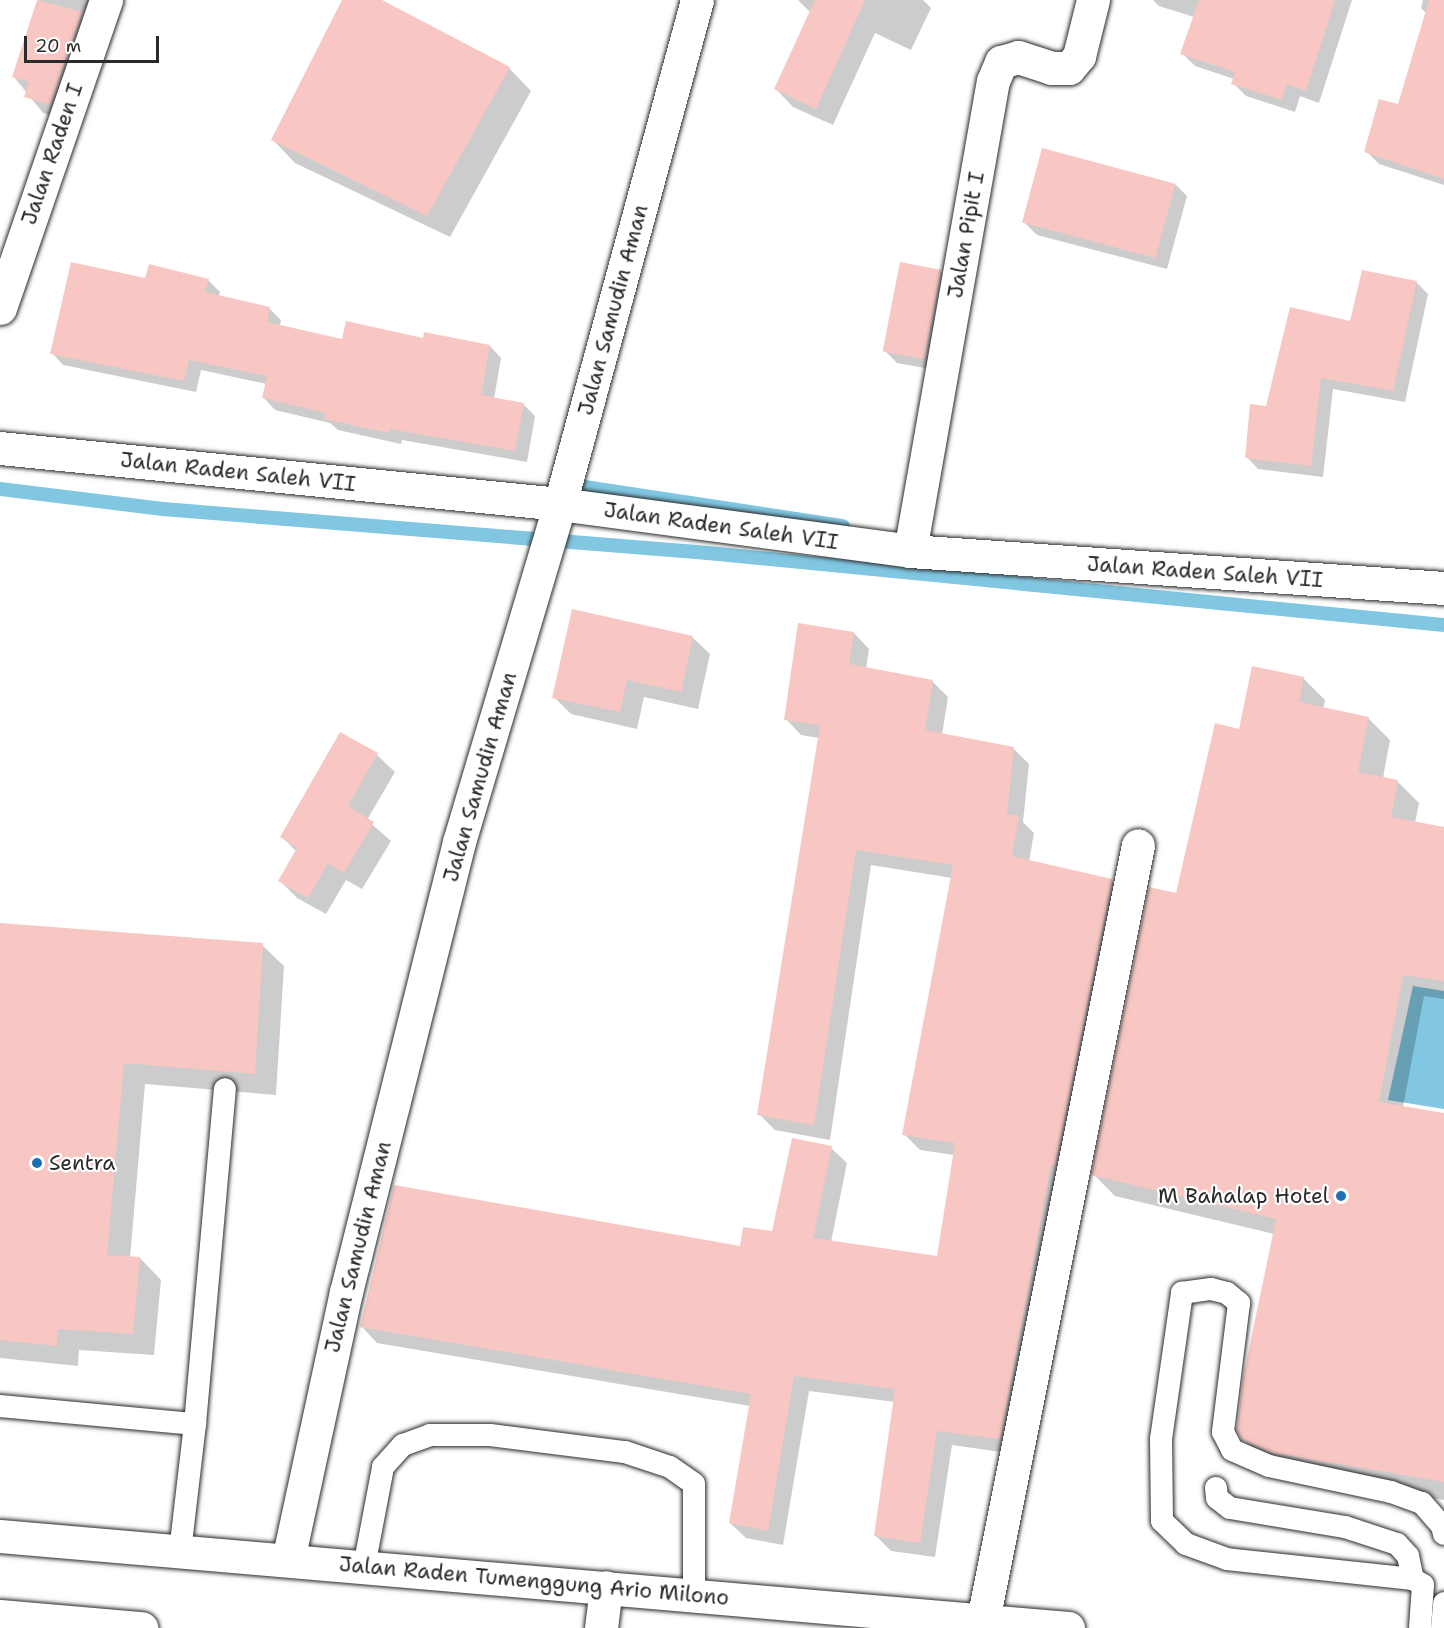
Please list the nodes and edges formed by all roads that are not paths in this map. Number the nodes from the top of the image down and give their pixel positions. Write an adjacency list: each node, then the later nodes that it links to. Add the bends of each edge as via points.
1 (106, 0): 4 (main road, Jalan Raden I)
2 (697, 0): 6 (main road, Jalan Samudin Aman)
3 (1093, 0): 7 (main road, Jalan Pipit I, via 1079,56 1070,68 1052,68 1018,57 1001,62 993,81)
4 (0, 308)
5 (0, 448): 6 (main road, Jalan Raden Saleh VII)
6 (557, 513): 7 (main road, Jalan Raden Saleh VII); 17 (main road, Jalan Samudin Aman, via 456,854 346,1292)
7 (910, 551): 8 (main road, Jalan Raden Saleh VII)
8 (1444, 588)
9 (1138, 845): 24 (main road)
10 (225, 1089): 12 (lane)
11 (0, 1406): 12 (lane)
12 (195, 1424): 16 (lane)
13 (1216, 1488): 19 (lane, via 1217,1498 1230,1508 1346,1527 1397,1544 1408,1556)
14 (1444, 1523): 19 (lane, via 1422,1503 1391,1492 1269,1466 1232,1450 1223,1432 1239,1304 1227,1293 1211,1289 1182,1293 1161,1439 1162,1521 1186,1544 1227,1559)
15 (0, 1536): 16 (main road, Jalan Raden Tumenggung Ario Milono)
16 (180, 1551): 17 (main road, Jalan Raden Tumenggung Ario Milono)
17 (288, 1560): 18 (main road, Jalan Raden Tumenggung Ario Milono)
18 (363, 1566): 20 (main road, Jalan Raden Tumenggung Ario Milono); 21 (lane, via 383,1467 403,1444 430,1435 490,1436 625,1452 670,1467 694,1484)
19 (1413, 1580): 28 (lane, via 1423,1585)
20 (606, 1587): 21 (main road, Jalan Raden Tumenggung Ario Milono); 26 (main road)
21 (694, 1595): 24 (main road, Jalan Raden Tumenggung Ario Milono)
22 (1444, 1603): 29 (lane)
23 (0, 1616): 25 (main road)
24 (983, 1620): 27 (main road, Jalan Raden Tumenggung Ario Milono)
25 (141, 1628)
26 (601, 1628)
27 (1068, 1628)
28 (1420, 1628)
29 (1442, 1628)

